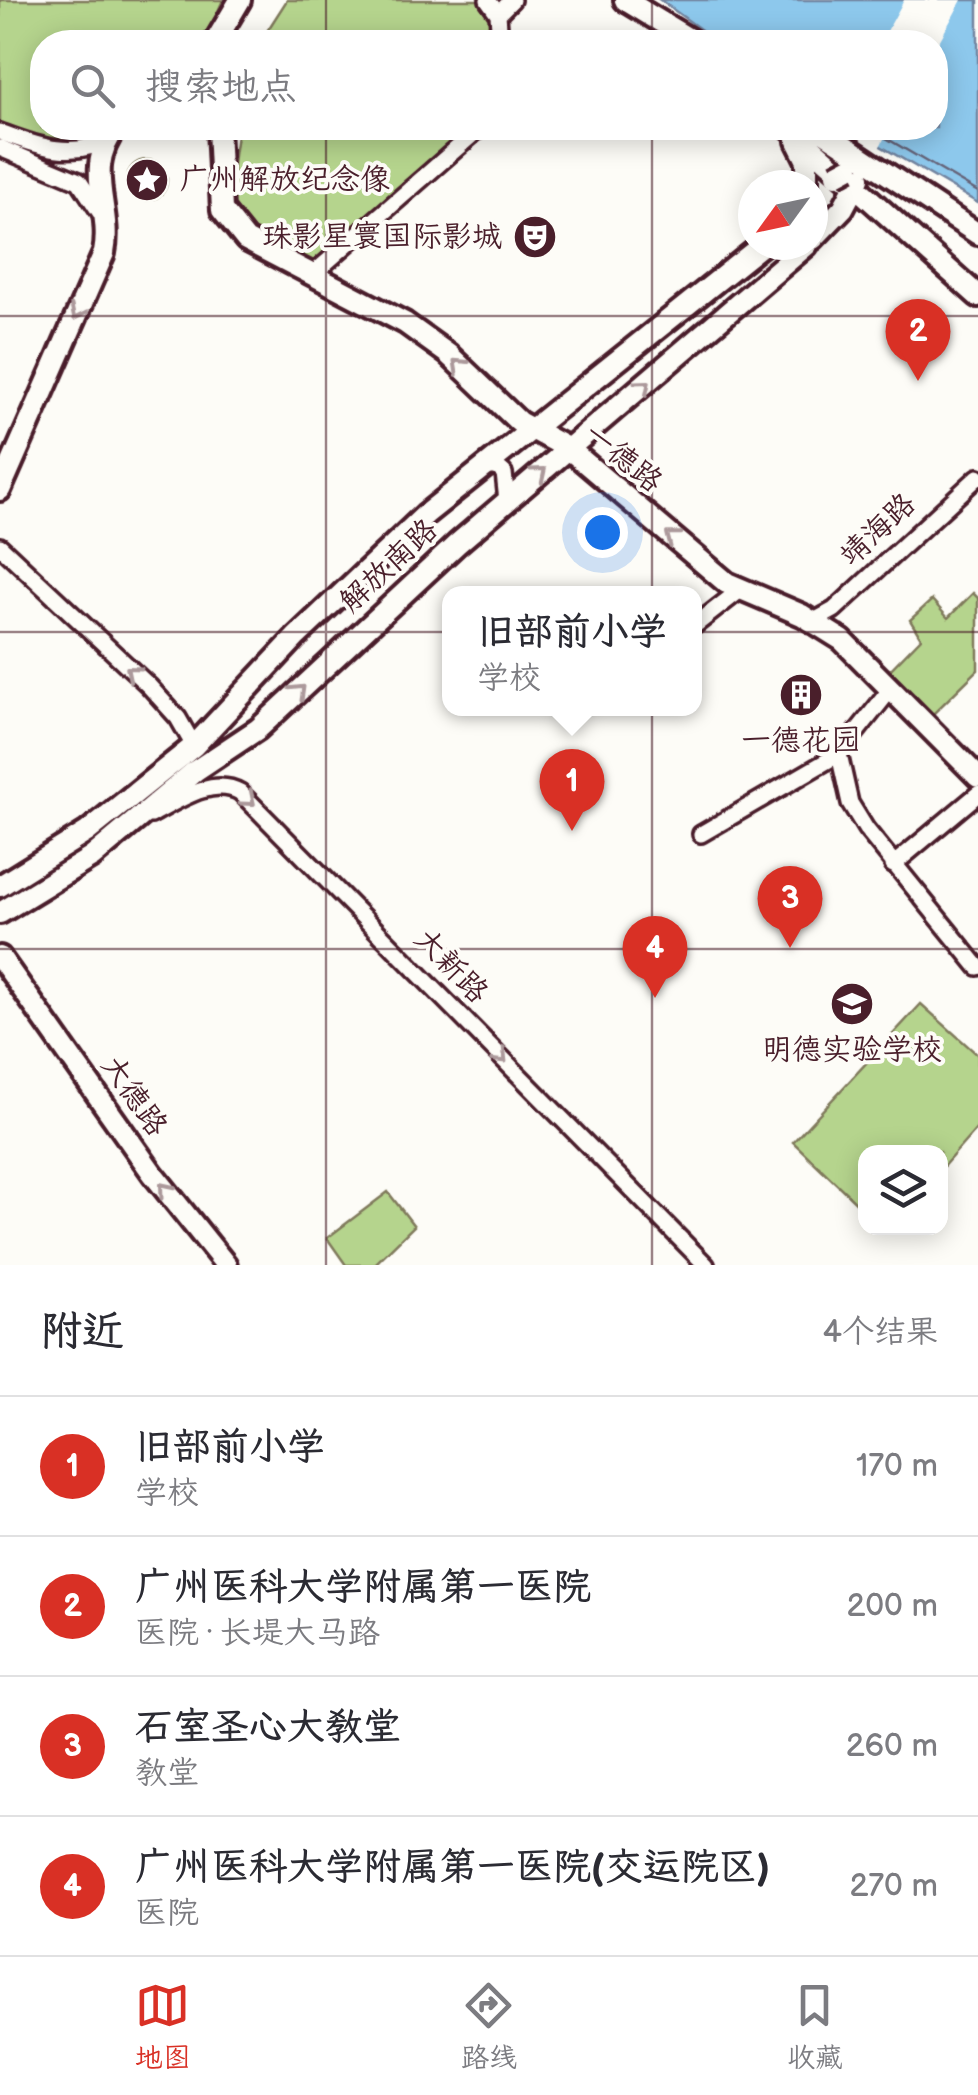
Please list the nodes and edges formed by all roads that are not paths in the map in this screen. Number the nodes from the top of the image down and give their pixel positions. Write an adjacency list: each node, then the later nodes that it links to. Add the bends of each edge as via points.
1 (240, 0): 7 (main road)
2 (249, 0): 8 (main road)
3 (512, 0): 6 (street)
4 (605, 0): 9 (main road)
5 (625, 0): 10 (main road)
6 (493, 7)
7 (222, 30)
8 (232, 30)
9 (651, 30)
10 (674, 30)
11 (0, 132): 12 (street, via 61,149)
12 (100, 140)
13 (110, 140): 25 (main road, via 96,182)
14 (218, 140): 31 (main road, 一德路, via 226,219 246,240)
15 (466, 140): 31 (street)
16 (797, 140): 21 (main road)
17 (802, 140): 23 (main road)
18 (828, 140): 20 (main road)
19 (0, 148): 25 (street, via 79,181)
20 (850, 168): 22 (main road); 23 (main road, 解放南路); 24 (main road)
21 (806, 170)
22 (828, 182)
23 (857, 190): 26 (main road, 解放南路); 28 (main road)
24 (937, 208): 27 (main road); 28 (main road, via 919,222)
25 (105, 222): 37 (main road, one-way to 37, via 96,274)
26 (828, 223)
27 (978, 234)
28 (916, 241): 32 (main road)
29 (743, 260): 33 (main road, 解放南路)
30 (790, 260): 34 (main road, 解放南路, one-way to 30)
31 (313, 274): 33 (main road, 一德路, one-way to 31, via 426,338)
32 (978, 296)
33 (531, 430): 34 (main road, 一德路); 35 (main road, 解放南路)
34 (569, 449): 38 (main road, 解放南路, one-way to 34); 40 (main road, 一德路, one-way to 34)
35 (484, 466): 38 (street, via 504,473); 44 (main road, 解放南路, via 321,612)
36 (978, 476): 42 (street, 靖海路, via 834,610)
37 (0, 490)
38 (507, 501): 48 (main road, 解放南路, one-way to 38, via 258,729)
39 (0, 546): 44 (street, one-way to 39, via 158,695)
40 (739, 591): 41 (street); 42 (main road, 一德路)
41 (702, 620)
42 (814, 621): 43 (main road, 一德路)
43 (890, 690): 45 (street); 46 (main road, 一德路)
44 (194, 746): 51 (main road, 解放南路, via 87,832)
45 (839, 754): 49 (street); 50 (street, via 850,803)
46 (978, 777)
47 (978, 794): 50 (street)
48 (130, 826): 52 (main road, 解放南路, via 73,871); 56 (street, 大新路, one-way to 56, via 210,788 240,792)
49 (701, 834)
50 (893, 864): 54 (street)
51 (0, 886)
52 (0, 914)
53 (0, 958): 55 (main road, 大德路, one-way to 53, via 152,1174)
54 (978, 967)
55 (226, 1265)
56 (706, 1265)

